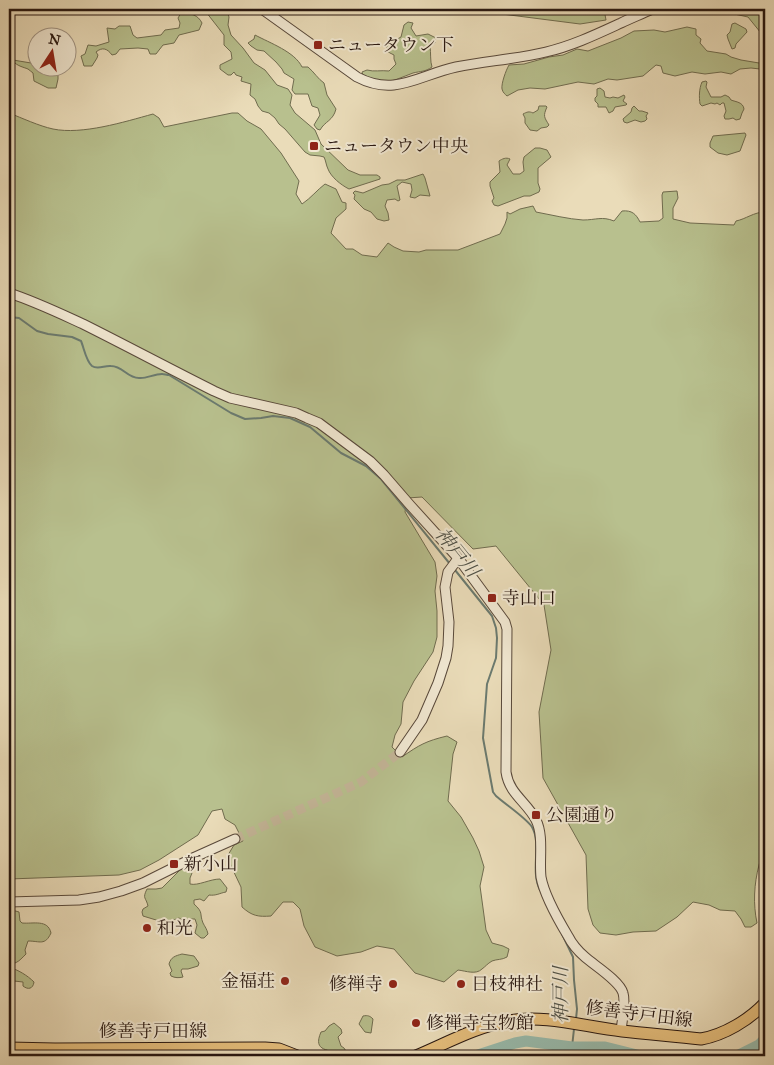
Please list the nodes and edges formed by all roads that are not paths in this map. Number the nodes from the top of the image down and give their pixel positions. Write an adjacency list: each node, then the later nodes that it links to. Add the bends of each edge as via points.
1 (262, 9): 2 (street, via 357,77 381,86 420,80 475,63 547,52 589,38)
2 (652, 9)
3 (9, 293): 4 (street, via 73,319 222,395 296,413 318,423 370,461)
4 (458, 558): 5 (street, via 448,572 445,587 449,622 446,658 422,720); 9 (street, via 507,629 506,772 512,790 531,812 539,828 544,887 574,946 622,989)
5 (400, 752)
6 (235, 839): 7 (street, via 143,884 121,891 79,900)
7 (9, 902)
8 (765, 1003): 9 (main road, 修善寺戸田線, via 750,1017 712,1038)
9 (621, 1031): 12 (main road, 修善寺戸田線, via 525,1019 463,1034)
10 (9, 1048): 11 (main road, 修善寺戸田線, via 265,1048)
11 (297, 1056)
12 (416, 1056)

